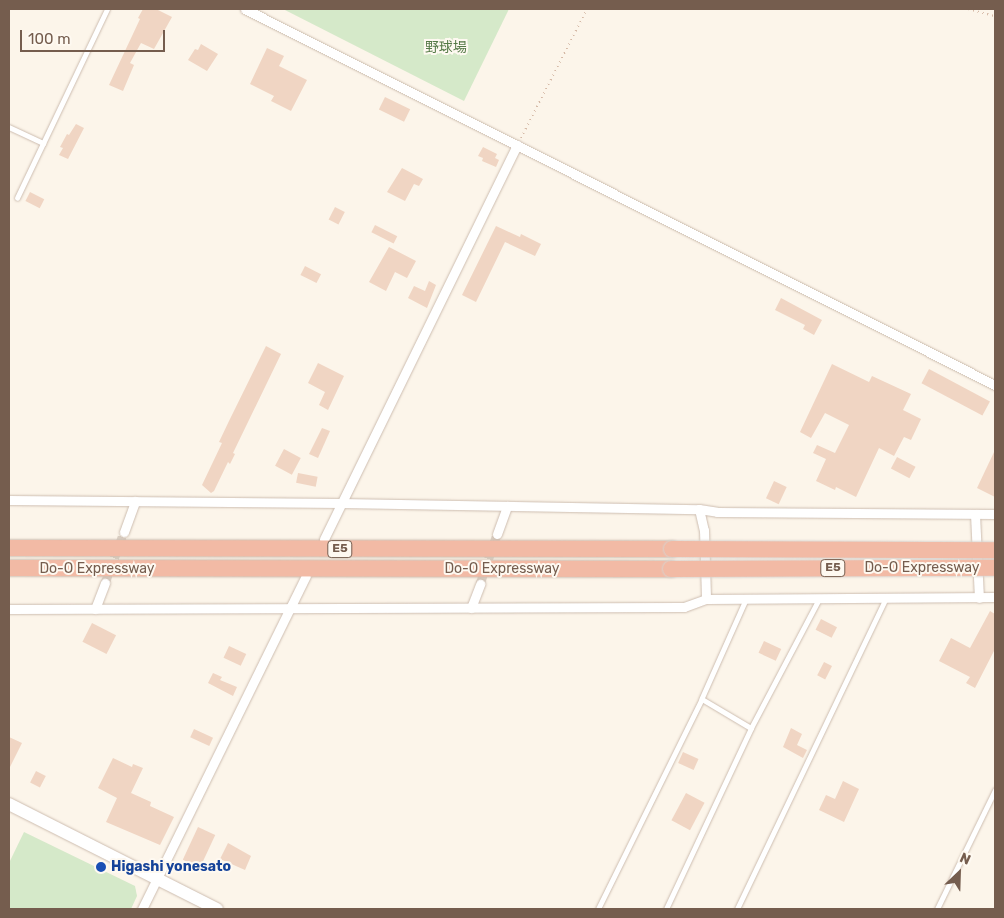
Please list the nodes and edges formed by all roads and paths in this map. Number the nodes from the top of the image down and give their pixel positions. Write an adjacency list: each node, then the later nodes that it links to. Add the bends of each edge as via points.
1 (107, 9): 7 (lane)
2 (245, 9): 8 (street)
3 (587, 9): 8 (path)
4 (968, 9): 5 (path)
5 (995, 16)
6 (9, 127): 7 (lane)
7 (43, 143): 9 (lane)
8 (517, 145): 10 (street); 13 (street)
9 (17, 198)
10 (995, 385)
11 (9, 500): 12 (street)
12 (135, 501): 13 (street); 18 (street)
13 (341, 503): 14 (street); 20 (street)
14 (507, 506): 15 (street); 19 (street)
15 (699, 509): 16 (street, via 717,512); 28 (street, via 704,530)
16 (975, 514): 17 (street); 32 (street)
17 (995, 514)
18 (124, 532)
19 (497, 534)
20 (324, 539)
21 (9, 548): 22 (highway, Do-O Expressway / E5, bridge)
22 (995, 550)
23 (9, 568): 24 (highway, Do-O Expressway / E5, bridge)
24 (995, 568)
25 (306, 576): 34 (street)
26 (104, 583): 37 (street)
27 (480, 584): 35 (street)
28 (706, 598): 29 (street); 35 (street, via 684,607)
29 (747, 598): 30 (street); 38 (lane)
30 (820, 598): 31 (street); 39 (lane)
31 (886, 598): 32 (street); 47 (lane)
32 (979, 598): 33 (street)
33 (995, 598)
34 (290, 608): 35 (street); 37 (street); 42 (street)
35 (471, 608)
36 (9, 609): 37 (street)
37 (95, 609)
38 (702, 699): 39 (lane); 45 (lane)
39 (751, 728): 46 (lane)
40 (995, 790): 48 (lane)
41 (9, 804): 42 (main road)
42 (157, 880): 43 (street); 44 (main road)
43 (142, 909)
44 (217, 909)
45 (598, 909)
46 (666, 909)
47 (737, 909)
48 (937, 909)

